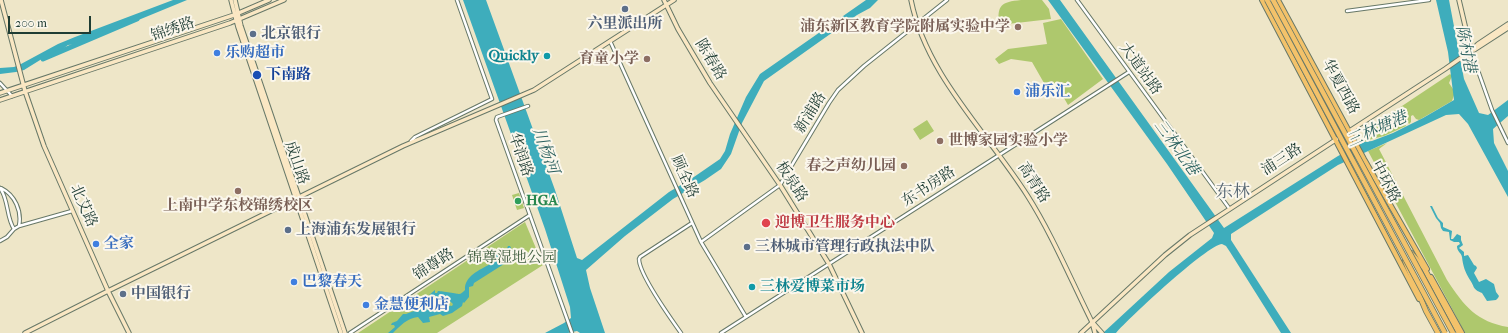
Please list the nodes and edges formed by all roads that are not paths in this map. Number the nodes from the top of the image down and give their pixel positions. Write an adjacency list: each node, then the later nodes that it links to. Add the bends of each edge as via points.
1 (0, 0): 29 (main road, 北艾路)
2 (231, 0): 20 (main road, 成山路)
3 (235, 0): 20 (main road, 成山路)
4 (269, 0): 20 (main road, 锦绣路)
5 (284, 0): 21 (main road, 锦绣路)
6 (456, 0): 40 (street, via 492,99 415,137)
7 (664, 0): 18 (main road, 陈春路)
8 (674, 0): 18 (main road)
9 (911, 0): 22 (main road, 高青路)
10 (947, 0): 22 (street, 新浦路)
11 (1077, 0): 27 (street, 大道站路)
12 (1262, 0): 38 (main road, 华夏西路)
13 (1266, 0): 54 (highway, 中环路, bridge)
14 (1274, 0): 53 (highway, 中环路, bridge)
15 (1278, 0): 37 (main road, 华夏西路)
16 (1429, 0): 19 (street)
17 (1459, 0): 26 (main road)
18 (666, 5): 25 (main road); 36 (main road, 陈春路, via 691,52)
19 (1347, 11)
20 (236, 14): 21 (main road, 成山路); 29 (main road, 锦绣路)
21 (238, 20): 31 (main road, 锦绣路); 44 (main road, 成山路)
22 (917, 24): 41 (main road, 高青路, via 928,52 939,70); 42 (street, 新浦路, via 838,90)
23 (1508, 24): 26 (main road, 浦三路)
24 (1508, 28): 26 (main road, 浦三路)
25 (610, 42): 40 (main road, via 534,90); 48 (street, 顾全路)
26 (1471, 51): 37 (main road, 浦三路); 39 (street, via 1492,110)
27 (1129, 72): 41 (street, 东书房路); 45 (street, 大道站路)
28 (0, 84): 30 (street)
29 (24, 85): 30 (main road, 锦绣路); 31 (main road, 北艾路)
30 (7, 91): 32 (main road, 锦绣路); 33 (street)
31 (25, 91): 33 (main road, 锦绣路); 46 (main road, 北艾路, via 44,146)
32 (0, 93)
33 (12, 96): 34 (main road, 锦绣路)
34 (0, 100)
35 (528, 106): 47 (street, 华润路, via 497,117 496,120)
36 (741, 129): 42 (main road, 板泉路)
37 (1350, 131): 38 (main road, 浦三路); 74 (main road, 华夏西路)
38 (1336, 140): 45 (main road, 浦三路); 71 (main road, 华夏西路)
39 (1508, 143)
40 (407, 144): 44 (main road)
41 (999, 155): 55 (street, 东书房路); 58 (main road, 高青路, via 1034,205)
42 (780, 185): 52 (street, 新浦路); 55 (main road, 板泉路)
43 (0, 188): 49 (street, via 6,190 18,207); 50 (street)
44 (297, 198): 56 (main road); 62 (main road, 成山路); 63 (main road, 成山路)
45 (1229, 208): 58 (main road, 浦三路, via 1165,255)
46 (72, 211): 49 (street); 56 (main road, 北艾路)
47 (530, 215): 64 (street, 锦尊路); 65 (street, 华润路)
48 (692, 223): 52 (street, 顾全路); 66 (street, via 639,259 654,293)
49 (19, 226): 50 (street)
50 (14, 229): 51 (street, via 8,237)
51 (0, 241)
52 (701, 242): 57 (street, 顾全路)
53 (1407, 249): 73 (highway, 中环路, bridge); 74 (highway, bridge, via 1424,268)
54 (1401, 252): 71 (highway, bridge); 72 (highway, 中环路, bridge)
55 (829, 264): 57 (street, 东书房路); 68 (main road, 板泉路)
56 (108, 291): 60 (main road); 61 (main road, 北艾路)
57 (746, 317): 67 (street, 东书房路)
58 (1092, 322): 59 (main road, 高青路); 69 (main road, 浦三路); 70 (main road, 高青路)
59 (1101, 332)
60 (25, 333)
61 (128, 333)
62 (341, 333)
63 (345, 333)
64 (350, 333)
65 (572, 333)
66 (681, 333)
67 (721, 333)
68 (862, 333)
69 (1081, 333)
70 (1095, 333)
71 (1438, 333)
72 (1445, 333)
73 (1452, 333)
74 (1461, 333)

